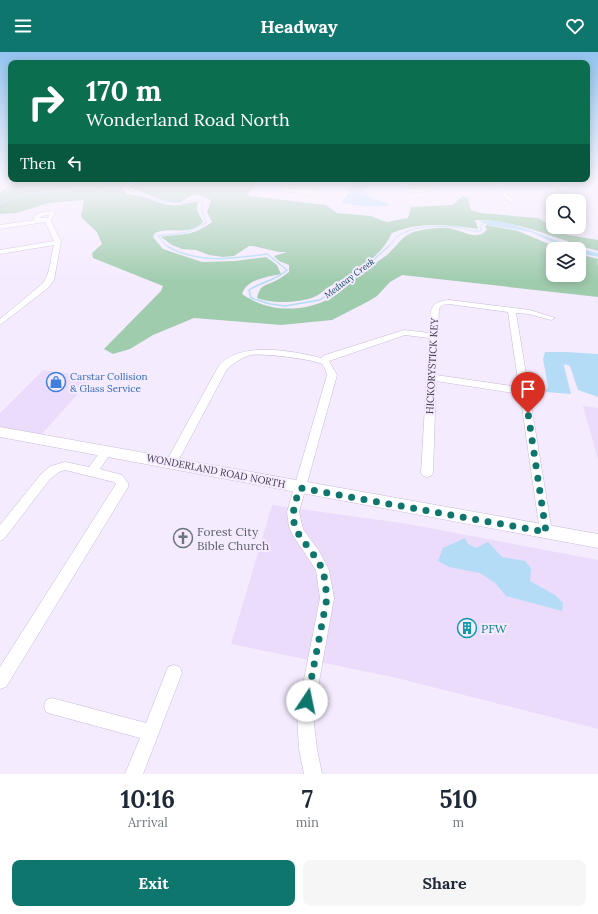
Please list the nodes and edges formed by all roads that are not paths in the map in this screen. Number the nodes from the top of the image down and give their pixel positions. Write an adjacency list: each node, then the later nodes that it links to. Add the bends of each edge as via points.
1 (47, 214): 3 (street, via 38,215 36,217)
2 (52, 214): 4 (street)
3 (39, 221): 4 (street); 5 (street)
4 (48, 221): 6 (street)
5 (0, 227)
6 (58, 242): 7 (street); 10 (street, via 51,278)
7 (0, 252)
8 (0, 310): 10 (street)
9 (512, 310): 11 (street, HICKORYSTICK KEY, via 534,312); 13 (street, HICKORYSTICK KEY, via 440,303 435,308); 16 (street)
10 (14, 312): 12 (street)
11 (551, 318)
12 (0, 323)
13 (433, 336): 14 (street, via 404,332 328,357); 15 (street, HICKORYSTICK KEY)
14 (323, 362): 19 (street, via 256,352 230,361 223,367); 22 (street, via 332,374)
15 (431, 377): 16 (street); 21 (street, HICKORYSTICK KEY)
16 (524, 390): 23 (street)
17 (0, 432): 18 (main road, WONDERLAND ROAD NORTH)
18 (107, 451): 19 (main road, WONDERLAND ROAD NORTH); 20 (street)
19 (172, 462): 22 (main road, WONDERLAND ROAD NORTH)
20 (92, 472): 24 (street, via 65,466 55,469 46,476); 27 (street, via 118,478 122,486)
21 (427, 473)
22 (300, 488): 23 (main road, WONDERLAND ROAD NORTH); 31 (street, via 294,506 293,520 299,535 319,562 324,575 327,598 305,715)
23 (546, 532): 25 (main road, WONDERLAND ROAD NORTH)
24 (0, 535)
25 (598, 541)
26 (174, 673): 29 (street)
27 (0, 681)
28 (52, 706): 29 (street)
29 (151, 733): 30 (street)
30 (134, 774)
31 (313, 774)

